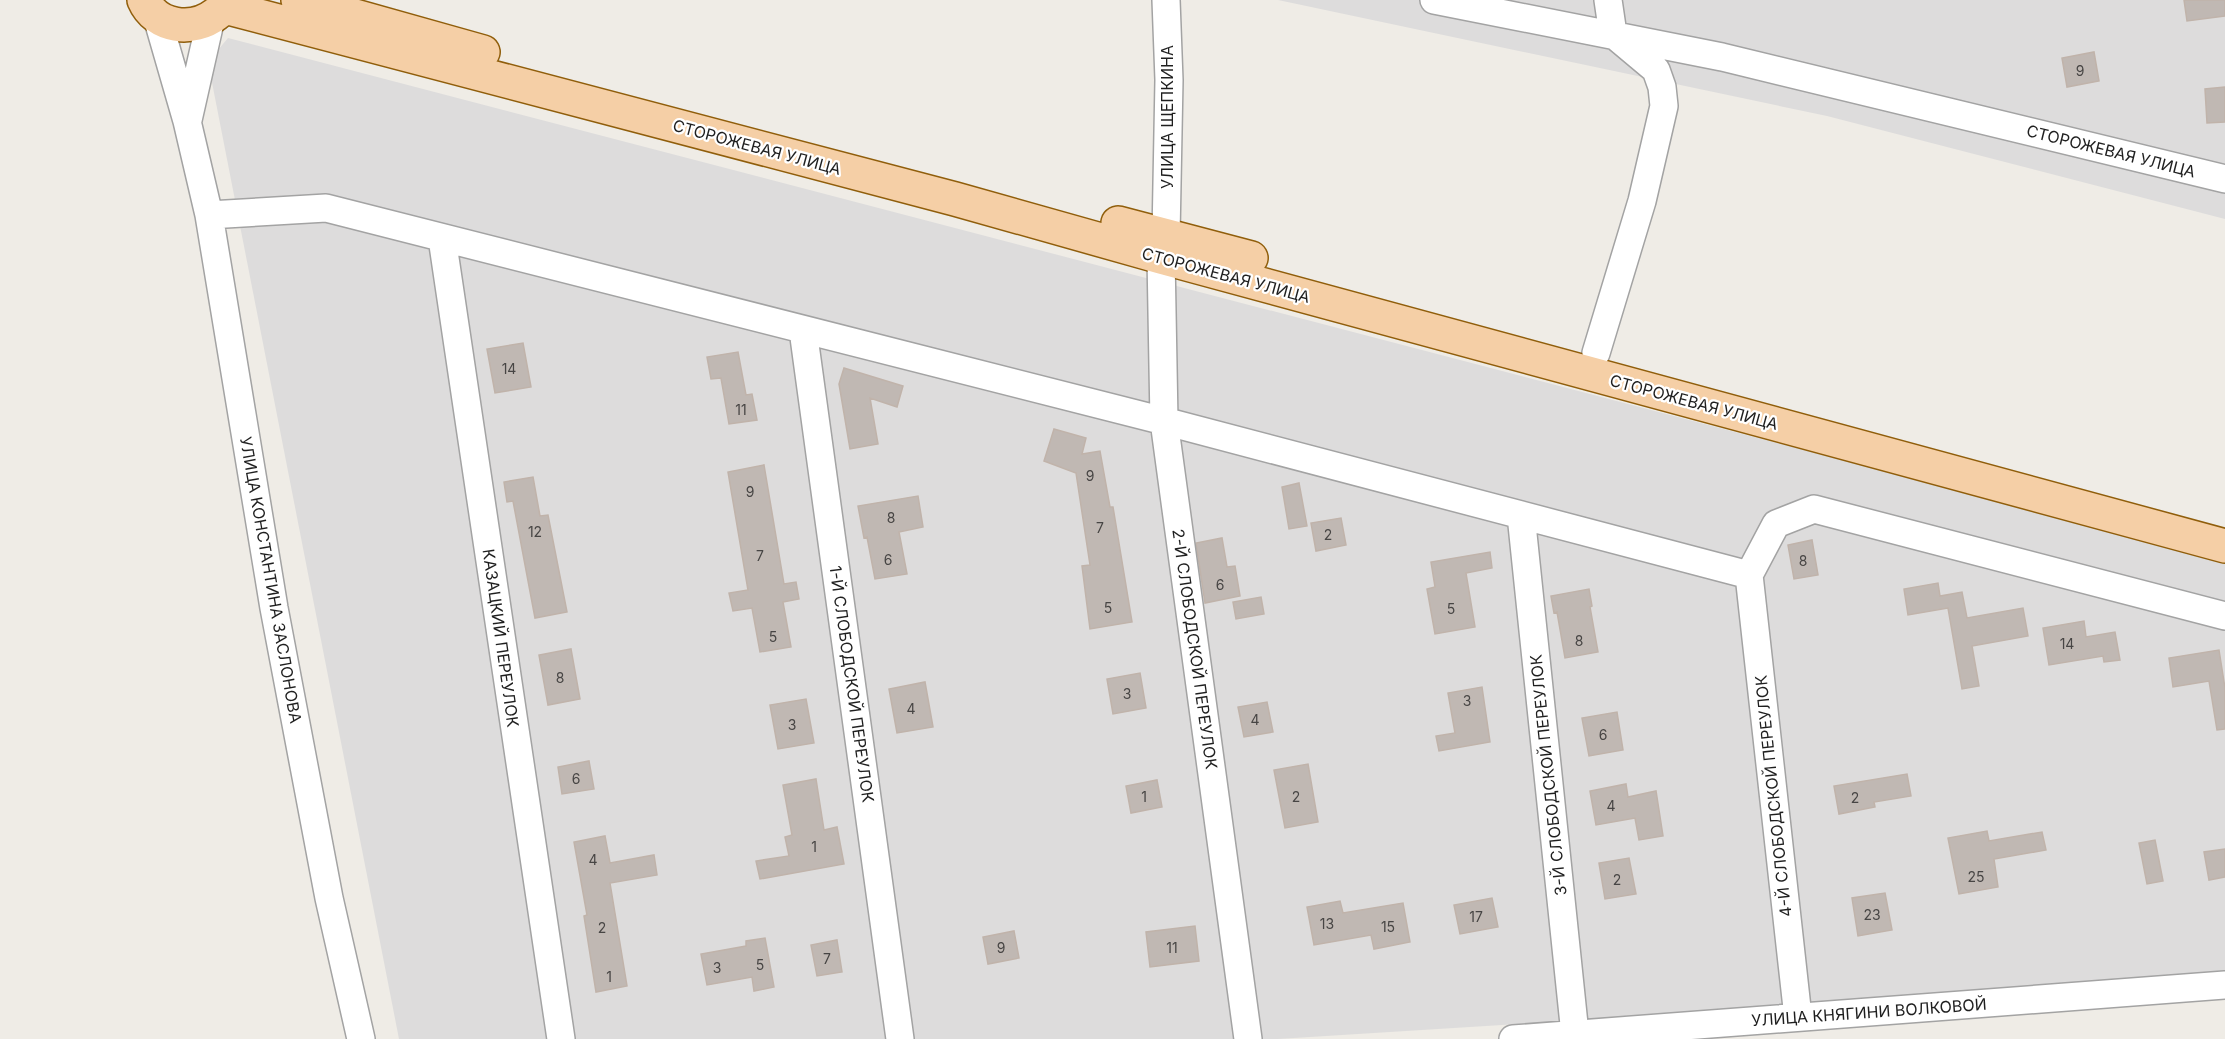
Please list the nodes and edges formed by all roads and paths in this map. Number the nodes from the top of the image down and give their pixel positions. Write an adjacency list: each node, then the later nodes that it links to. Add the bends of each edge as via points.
1 (298, 0): 12 (main road, СТОРОЖЕВАЯ УЛИЦА, via 957,183)
2 (1166, 0): 12 (street, УЛИЦА ЩЕПКИНА)
3 (1434, 0): 7 (street, СТОРОЖЕВАЯ УЛИЦА)
4 (1608, 0): 7 (street)
5 (150, 8): 6 (main road, via 177,26 193,26); 8 (street, УЛИЦА КОНСТАНТИНА ЗАСЛОНОВА)
6 (221, 8): 8 (street); 12 (main road, СТОРОЖЕВАЯ УЛИЦА, via 955,199)
7 (1613, 34): 9 (street, СТОРОЖЕВАЯ УЛИЦА); 14 (street, via 1656,70 1664,106 1642,201)
8 (187, 121): 10 (street, УЛИЦА КОНСТАНТИНА ЗАСЛОНОВА)
9 (2225, 179)
10 (209, 215): 11 (street, via 326,208); 25 (street, УЛИЦА КОНСТАНТИНА ЗАСЛОНОВА, via 274,608 329,898)
11 (442, 238): 13 (street); 26 (street, КАЗАЦКИЙ ПЕРЕУЛОК)
12 (1164, 246): 14 (main road, СТОРОЖЕВАЯ УЛИЦА); 15 (street, 2-Й СЛОБОДСКОЙ ПЕРЕУЛОК); 18 (main road, СТОРОЖЕВАЯ УЛИЦА)
13 (803, 330): 15 (street); 27 (street, 1-Й СЛОБОДСКОЙ ПЕРЕУЛОК)
14 (1596, 353): 17 (main road, СТОРОЖЕВАЯ УЛИЦА)
15 (1164, 421): 16 (street); 28 (street, 2-Й СЛОБОДСКОЙ ПЕРЕУЛОК)
16 (1521, 515): 19 (street); 24 (street, 3-Й СЛОБОДСКОЙ ПЕРЕУЛОК)
17 (2225, 525)
18 (2225, 546)
19 (1749, 575): 20 (street, via 1776,524 1814,509); 22 (street, 4-Й СЛОБОДСКОЙ ПЕРЕУЛОК)
20 (2225, 616)
21 (2225, 985): 22 (street, УЛИЦА КНЯГИНИ ВОЛКОВОЙ)
22 (1798, 1017): 23 (street, УЛИЦА КНЯГИНИ ВОЛКОВОЙ)
23 (1669, 1033): 24 (street, УЛИЦА КНЯГИНИ ВОЛКОВОЙ)
24 (1575, 1034): 29 (street, УЛИЦА КНЯГИНИ ВОЛКОВОЙ)
25 (361, 1039)
26 (561, 1039)
27 (900, 1039)
28 (1248, 1039)
29 (1513, 1039)

